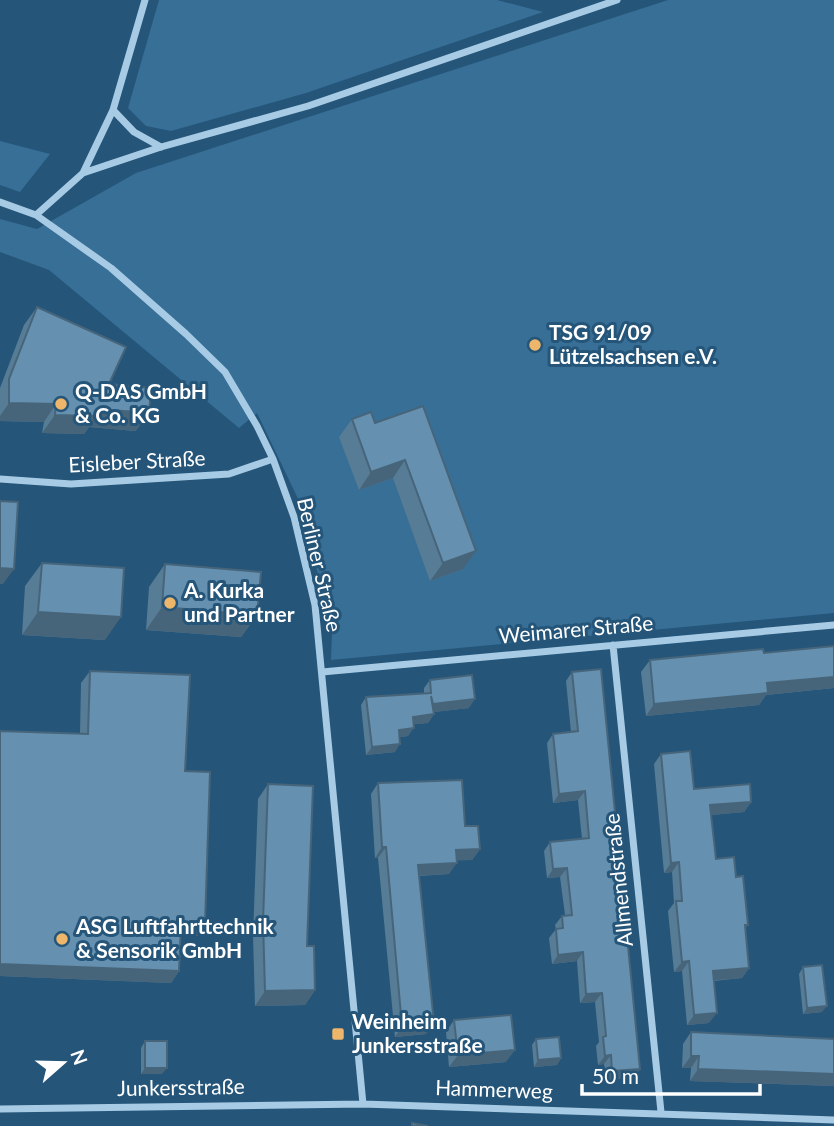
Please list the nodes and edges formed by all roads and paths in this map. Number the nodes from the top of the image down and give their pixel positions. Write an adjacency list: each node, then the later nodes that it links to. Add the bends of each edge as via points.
1 (145, 0): 3 (street)
2 (617, 0): 4 (street, via 308,106)
3 (113, 110): 4 (street, via 134,132); 5 (street)
4 (161, 147): 5 (street)
5 (83, 173): 7 (street)
6 (0, 202): 7 (street, Berliner Straße)
7 (36, 215): 8 (street, Berliner Straße, via 111,268 225,372)
8 (273, 459): 9 (street, Eisleber Straße, via 229,474 71,484); 12 (street, Berliner Straße, via 294,517 315,605)
9 (0, 480)
10 (834, 625): 11 (street, Weimarer Straße)
11 (613, 645): 12 (street, Weimarer Straße); 15 (street, Allmendstraße)
12 (322, 671): 13 (street, Berliner Straße)
13 (363, 1104): 14 (street, Junkersstraße); 15 (street, Hammerweg)
14 (0, 1109)
15 (661, 1112): 16 (street, Hammerweg)
16 (834, 1120)

